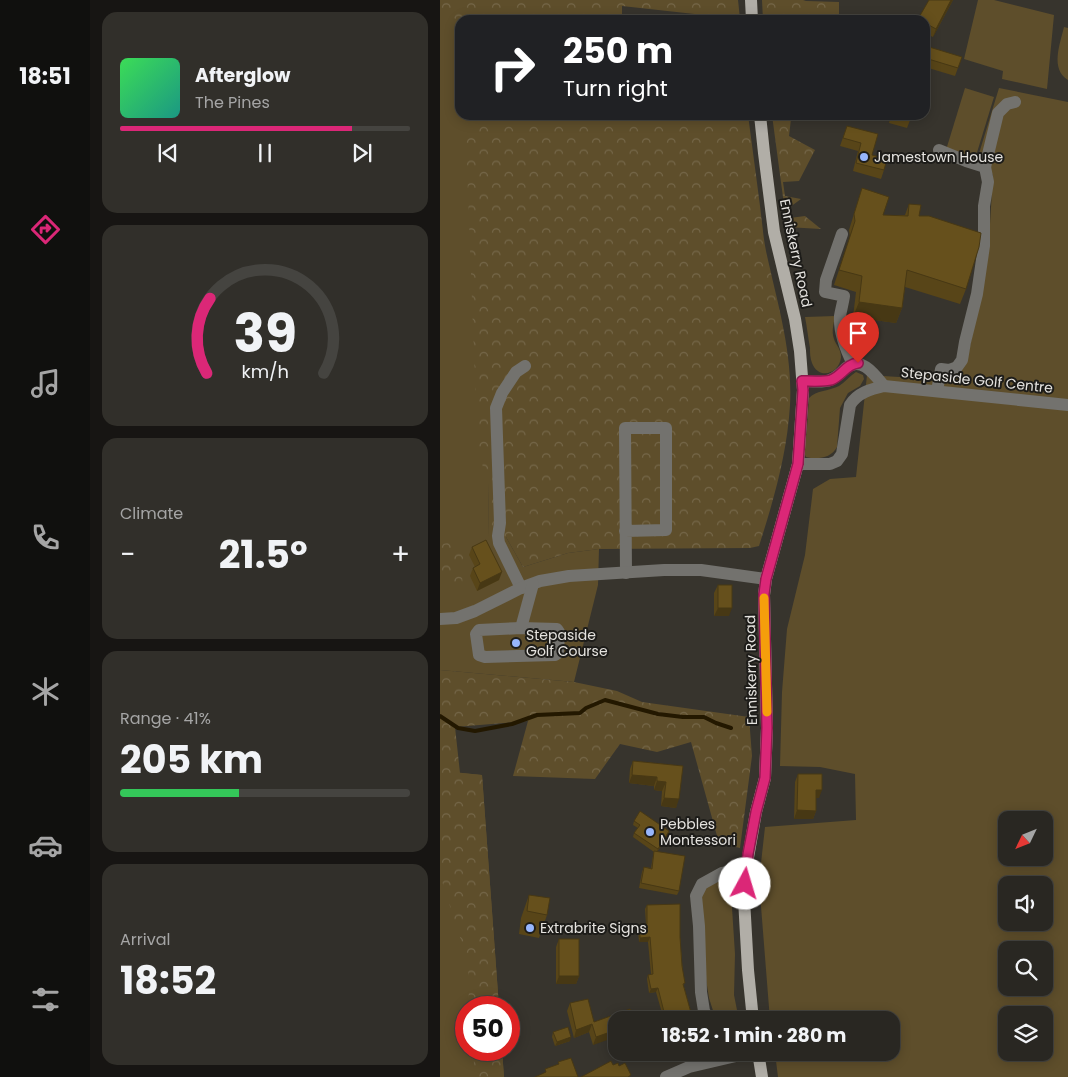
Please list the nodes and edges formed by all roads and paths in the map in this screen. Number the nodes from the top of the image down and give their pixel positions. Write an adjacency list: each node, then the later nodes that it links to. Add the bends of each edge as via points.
1 (751, 0): 2 (main road)
2 (752, 15)
3 (1015, 102): 6 (street, via 1001,108 998,113)
4 (761, 120): 10 (main road, Enniskerry Road, via 774,232 795,319)
5 (939, 150): 6 (street)
6 (986, 167): 12 (street, via 984,246 977,294 962,360 957,367 941,369)
7 (842, 234): 8 (street, via 826,280 826,292 844,296 840,318)
8 (852, 364): 10 (street, via 830,380); 11 (street, via 865,366)
9 (525, 366): 18 (street, via 516,372 496,408 499,543)
10 (802, 381): 14 (main road, Enniskerry Road)
11 (884, 386): 12 (street, Stepaside Golf Centre); 14 (street, via 869,390 853,400 842,454 837,462)
12 (938, 391): 13 (street, Stepaside Golf Centre)
13 (1068, 405)
14 (798, 464): 17 (main road, Enniskerry Road)
15 (625, 530): 15 (street, via 625,428 666,428 666,530); 16 (street)
16 (626, 573): 17 (street, via 701,570); 18 (street, via 569,576)
17 (766, 579): 21 (main road, Enniskerry Road, via 765,778)
18 (527, 586): 19 (street, via 475,611); 20 (street)
19 (440, 620)
20 (521, 628): 20 (street, via 557,630 558,653 546,656 479,655 476,634 479,630)
21 (746, 868): 22 (street, via 722,874 702,884 696,896); 23 (main road, Enniskerry Road, via 744,899)
22 (704, 1011)
23 (752, 1011)
24 (715, 1061): 26 (street)
25 (759, 1061): 27 (main road)
26 (666, 1077)
27 (762, 1077)

